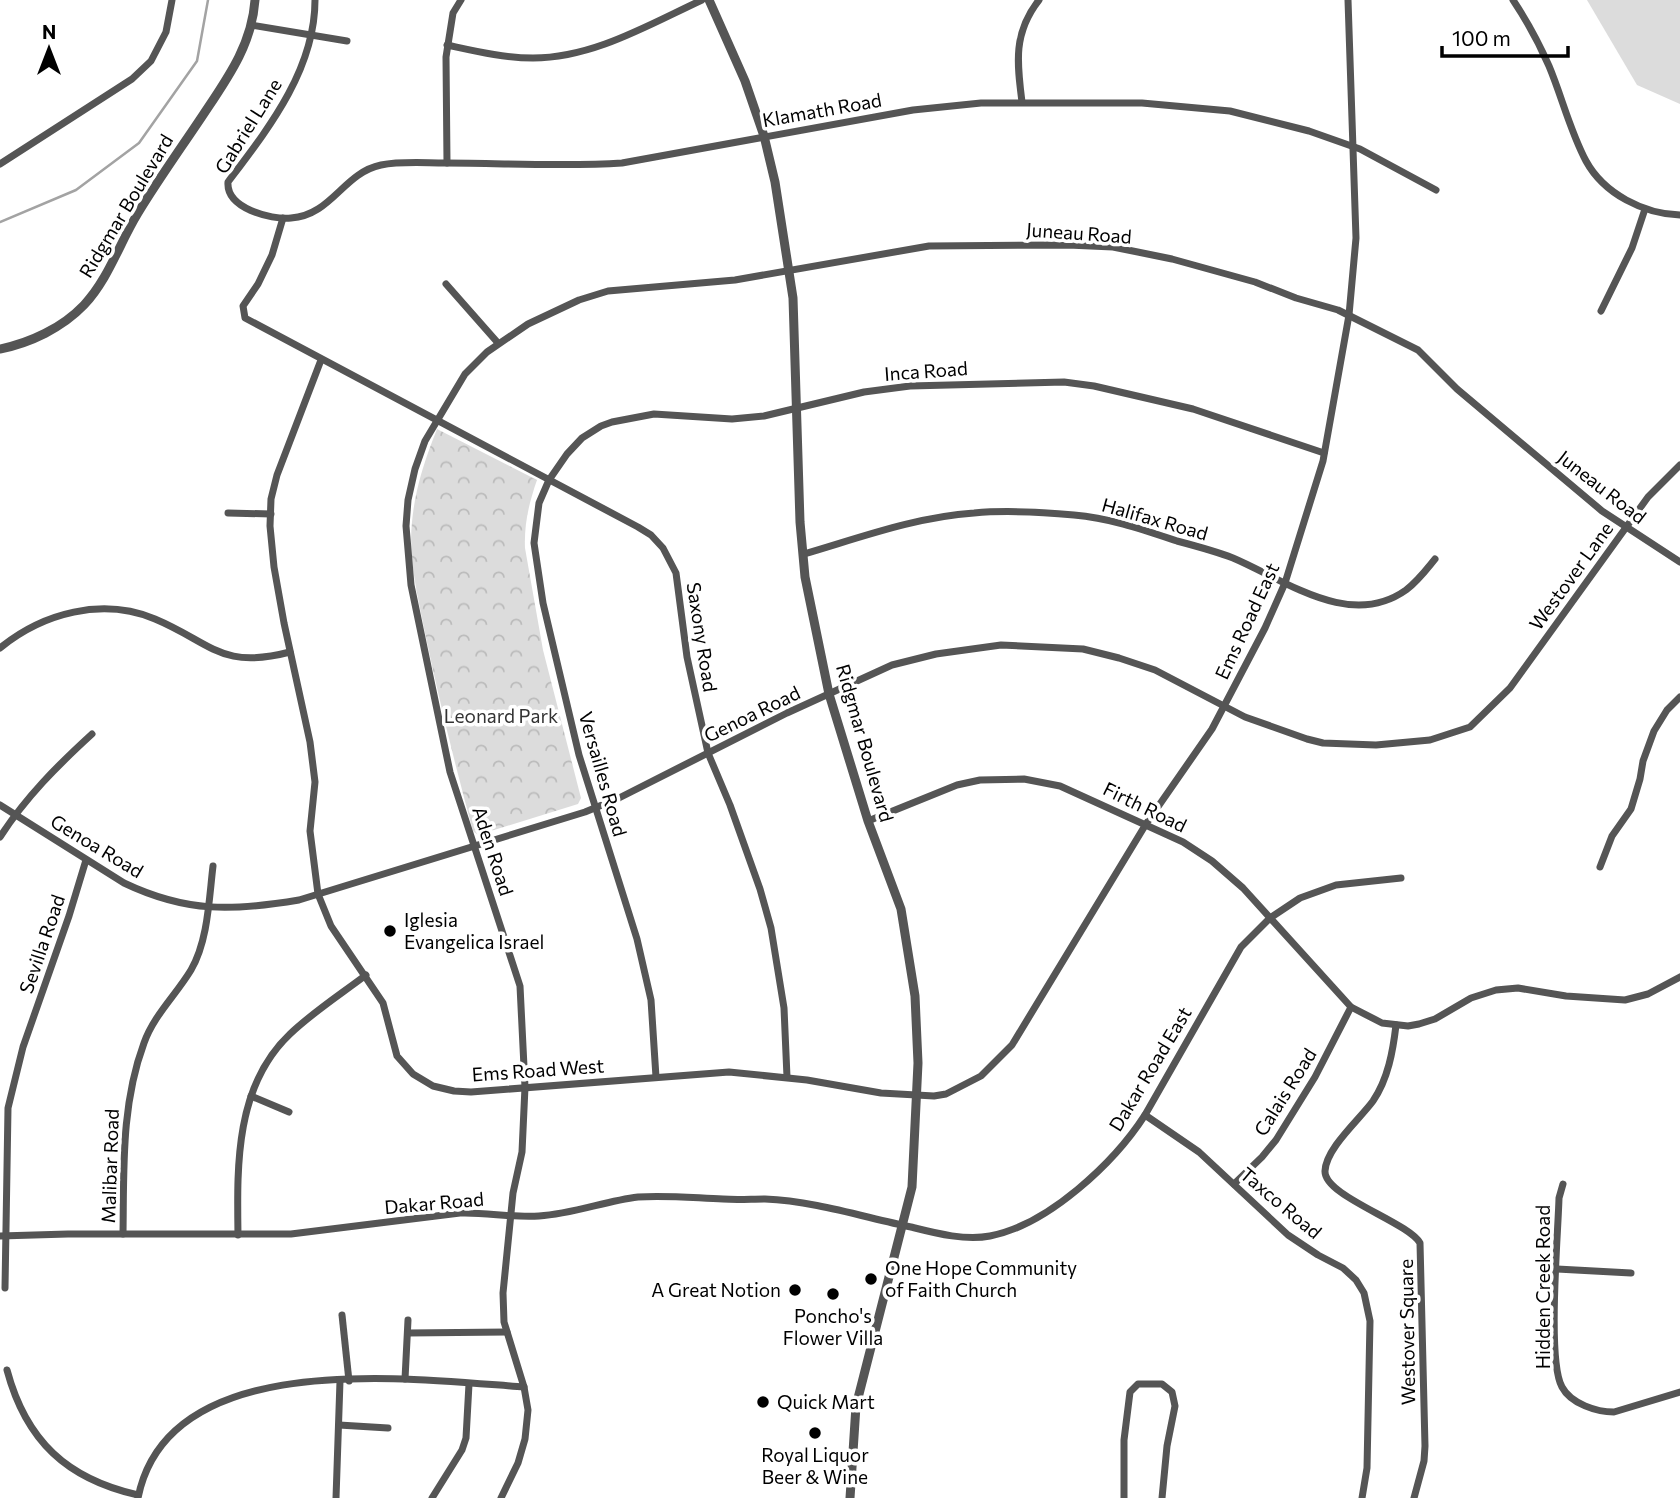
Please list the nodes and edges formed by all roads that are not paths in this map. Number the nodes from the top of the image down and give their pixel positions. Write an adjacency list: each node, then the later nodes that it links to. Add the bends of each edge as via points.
1 (172, 0): 18 (street, via 166,32 151,61 132,79)
2 (255, 0): 10 (street, Ridgmar Boulevard)
3 (315, 0): 11 (street, Gabriel Lane)
4 (461, 0): 13 (street, via 453,13)
5 (702, 0): 13 (street, via 611,42 572,54 518,58)
6 (709, 0): 15 (street, Ridgmar Boulevard)
7 (1039, 0): 14 (street, via 1020,36)
8 (1348, 0): 16 (street, Ems Road East)
9 (1513, 0): 20 (street, via 1549,66 1588,164 1611,190)
10 (251, 24): 11 (street); 28 (street, Ridgmar Boulevard, via 238,61 136,215 98,287 51,330)
11 (310, 35): 12 (street); 22 (street, Gabriel Lane, via 279,112 228,188 232,198 245,206)
12 (347, 41)
13 (447, 45): 17 (street)
14 (1021, 102): 15 (street, Klamath Road, via 913,110); 16 (street, Klamath Road, via 1142,103 1230,111)
15 (764, 136): 17 (street, Klamath Road, via 622,163); 23 (street, Ridgmar Boulevard)
16 (1353, 147): 19 (street, Klamath Road); 26 (street, Ems Road East, via 1356,238)
17 (447, 163): 22 (street, Klamath Road, via 365,170 327,204)
18 (0, 164)
19 (1436, 190)
20 (1645, 209): 21 (street); 25 (street, via 1633,248)
21 (1680, 215)
22 (283, 218): 29 (street, Saxony Road, via 272,255 243,306 244,314 252,323)
23 (789, 271): 26 (street, Juneau Road, via 929,246 1113,247 1255,282); 27 (street, Juneau Road, via 594,294 528,324); 30 (street, Ridgmar Boulevard)
24 (446, 284): 27 (street)
25 (1601, 311)
26 (1349, 315): 32 (street, Ems Road East); 37 (street, Juneau Road, via 1418,350 1457,389)
27 (498, 344): 31 (street, Juneau Road, via 465,374)
28 (0, 349)
29 (321, 360): 31 (street, Saxony Road); 36 (street, Ems Road West, via 277,475)
30 (797, 408): 32 (street, Inca Road, via 910,386 1064,382 1193,409); 34 (street, Inca Road, via 732,419 654,414 612,422 582,438); 38 (street, Ridgmar Boulevard)
31 (437, 420): 34 (street, Saxony Road); 56 (street, Aden Road, via 415,469 408,500 411,585 450,772)
32 (1324, 453): 41 (street, Ems Road East)
33 (1680, 465): 37 (street, Westover Lane, via 1648,496)
34 (549, 480): 49 (street, Saxony Road, via 651,536 663,548 679,587 687,657); 51 (street, Versailles Road, via 539,503 534,543 559,674)
35 (228, 513): 36 (street)
36 (271, 514): 43 (street, Ems Road West, via 274,566)
37 (1626, 527): 40 (street, Juneau Road); 44 (street, Westover Lane)
38 (804, 554): 41 (street, Halifax Road, via 896,527 962,514 1065,514 1121,523 1231,557); 45 (street, Ridgmar Boulevard)
39 (1435, 559): 41 (street, Halifax Road, via 1406,590 1375,602 1330,602)
40 (1680, 562)
41 (1285, 583): 47 (street, Ems Road East)
42 (0, 648): 43 (street, via 45,619 83,610 128,610 235,657 266,658)
43 (290, 652): 61 (street, Ems Road West, via 312,756 315,782 310,831)
44 (1518, 677): 47 (street, Genoa Road, via 1470,727 1406,743 1315,741)
45 (829, 694): 47 (street, Genoa Road, via 919,657 1001,645 1038,646 1083,649 1119,658 1155,670); 49 (street, Genoa Road); 53 (street, Ridgmar Boulevard)
46 (1680, 697): 59 (street, via 1654,731 1631,809 1612,836)
47 (1224, 706): 54 (street, Ems Road East)
48 (92, 734): 52 (street)
49 (708, 753): 51 (street, Genoa Road); 69 (street, Saxony Road, via 771,928)
50 (0, 806): 52 (street, Genoa Road)
51 (595, 808): 56 (street, Genoa Road); 68 (street, Versailles Road, via 637,939 651,1000)
52 (15, 814): 55 (street); 57 (street, Genoa Road)
53 (868, 821): 54 (street, Firth Road, via 957,785 1013,779 1060,786); 71 (street, Ridgmar Boulevard, via 906,935 918,1024)
54 (1146, 824): 63 (street, Firth Road, via 1212,861); 71 (street, Ems Road East, via 1012,1045 968,1084 946,1094)
55 (0, 837)
56 (474, 845): 61 (street, Genoa Road); 70 (street, Aden Road, via 520,986)
57 (86, 860): 62 (street, Genoa Road, via 142,892); 81 (street, Sevilla Road, via 13,1082)
58 (214, 866): 62 (street, Malibar Road)
59 (1600, 867)
60 (1401, 878): 63 (street, Dakar Road East, via 1336,885 1300,898)
61 (318, 894): 62 (street, Genoa Road, via 261,906); 64 (street, Ems Road West, via 331,926)
62 (207, 907): 79 (street, Malibar Road, via 191,971 150,1030 137,1064 124,1135)
63 (1270, 918): 66 (street, Firth Road); 74 (street, Dakar Road East, via 1241,947)
64 (366, 975): 70 (street, Ems Road West, via 383,1003 397,1056 413,1074 454,1091); 72 (street, via 289,1035 265,1065)
65 (1680, 977): 67 (street, via 1625,1000 1518,988 1496,990 1471,998 1435,1019)
66 (1351, 1007): 67 (street); 75 (street, Calais Road, via 1276,1140)
67 (1396, 1025): 106 (street, Westover Square, via 1384,1081 1330,1157 1325,1172 1329,1183 1416,1236 1420,1243 1425,1446)
68 (656, 1077): 69 (street, Ems Road West, via 729,1072); 70 (street, Ems Road West)
69 (787, 1077): 71 (street, Ems Road West)
70 (525, 1087): 77 (street, Aden Road, via 522,1152)
71 (917, 1095): 78 (street, Ridgmar Boulevard, via 913,1173)
72 (251, 1096): 73 (street); 80 (street, via 239,1158)
73 (289, 1112)
74 (1145, 1115): 75 (street, Taxco Road, via 1199,1152); 78 (street, Dakar Road East, via 1098,1172 1030,1221 976,1237)
75 (1234, 1184): 105 (street, Taxco Road, via 1289,1235 1343,1268 1364,1293 1370,1321 1367,1468)
76 (1563, 1184): 82 (street, Hidden Creek Road)
77 (511, 1214): 78 (street, Dakar Road, via 561,1214 639,1197 766,1199); 80 (street, Dakar Road, via 460,1213 291,1234); 87 (street, Aden Road, via 503,1277)
78 (902, 1225): 102 (street, Ridgmar Boulevard, via 856,1406)
79 (123, 1234): 80 (street, Dakar Road); 81 (street, Dakar Road)
80 (238, 1235)
81 (3, 1236): 84 (street, Sevilla Road)
82 (1557, 1269): 83 (street); 95 (street, Hidden Creek Road, via 1556,1365 1568,1394 1588,1407 1614,1412)
83 (1631, 1273)
84 (5, 1288)
85 (342, 1315): 92 (street)
86 (408, 1320): 88 (street)
87 (507, 1332): 88 (street); 94 (street, Aden Road)
88 (408, 1333): 90 (street)
89 (7, 1370): 98 (street, via 22,1413 58,1459 92,1482)
90 (405, 1379): 92 (street); 93 (street)
91 (340, 1381): 92 (street); 96 (street); 98 (street, via 249,1392 205,1409 164,1442)
92 (349, 1381)
93 (469, 1384): 94 (street); 100 (street, via 466,1438)
94 (524, 1387): 101 (street, Aden Road, via 528,1410 525,1439)
95 (1680, 1392)
96 (339, 1425): 97 (street); 99 (street)
97 (388, 1428)
98 (138, 1497)
99 (336, 1498)
100 (432, 1498)
101 (501, 1498)
102 (850, 1498)
103 (1124, 1498): 104 (street, via 1130,1392 1138,1384 1162,1384 1172,1392 1175,1406)
104 (1162, 1498)
105 (1362, 1498)
106 (1414, 1498)

